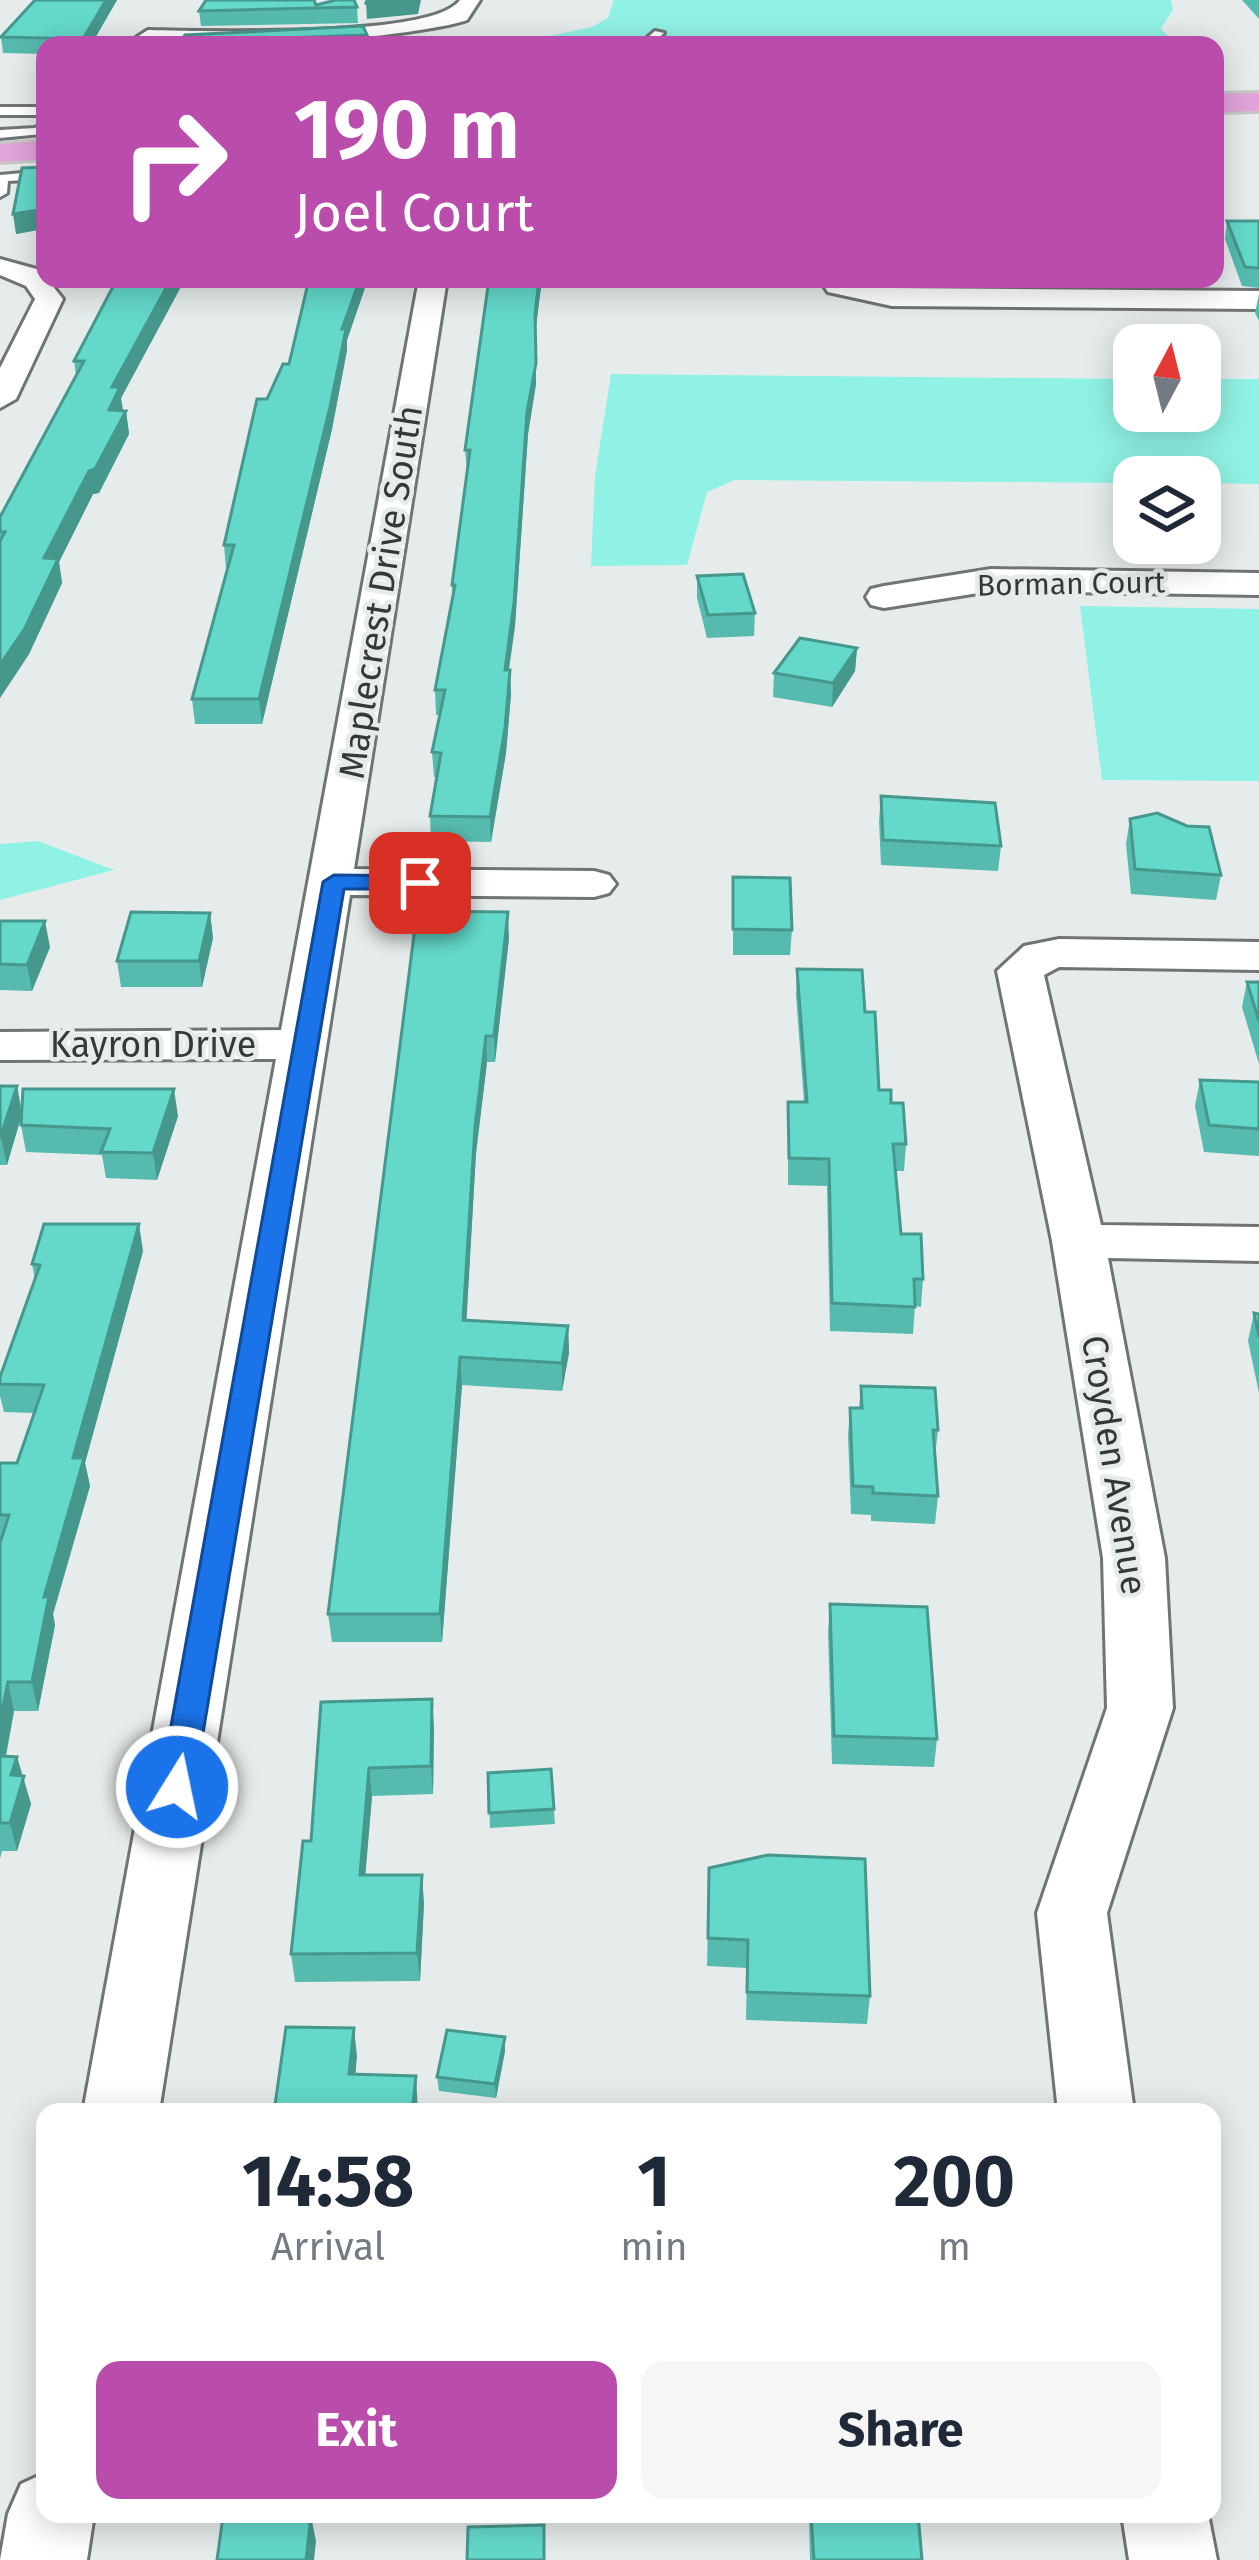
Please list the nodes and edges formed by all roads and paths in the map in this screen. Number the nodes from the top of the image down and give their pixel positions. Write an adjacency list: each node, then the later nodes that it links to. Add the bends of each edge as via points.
1 (470, 0): 2 (street, via 461,14 398,29)
2 (150, 33)
3 (659, 33): 4 (lane)
4 (655, 36)
5 (1259, 102): 6 (main road)
6 (1224, 103)
7 (36, 116): 9 (lane)
8 (36, 131): 9 (lane)
9 (3, 132): 10 (main road)
10 (36, 147)
11 (36, 176): 12 (lane, via 2,178)
12 (1, 193)
13 (45, 288): 17 (street, via 49,299)
14 (432, 288): 20 (street, Maplecrest Drive South)
15 (848, 288): 16 (street, via 892,297)
16 (1259, 300)
17 (0, 400)
18 (1259, 584): 19 (street, Borman Court, via 991,580)
19 (884, 597)
20 (334, 882): 21 (street); 23 (street, Maplecrest Drive South)
21 (594, 884)
22 (1259, 956): 25 (street, Croyden Avenue, via 1040,956 1020,971)
23 (306, 1044): 24 (street, Kayron Drive); 27 (street, Maplecrest Drive South)
24 (0, 1046)
25 (1078, 1241): 26 (street); 28 (street, Croyden Avenue, via 1134,1558 1140,1708 1072,1913)
26 (1259, 1244)
27 (123, 2103)
28 (1095, 2103)
29 (49, 2523): 31 (street)
30 (1167, 2523): 32 (street)
31 (43, 2560)
32 (1173, 2560)

